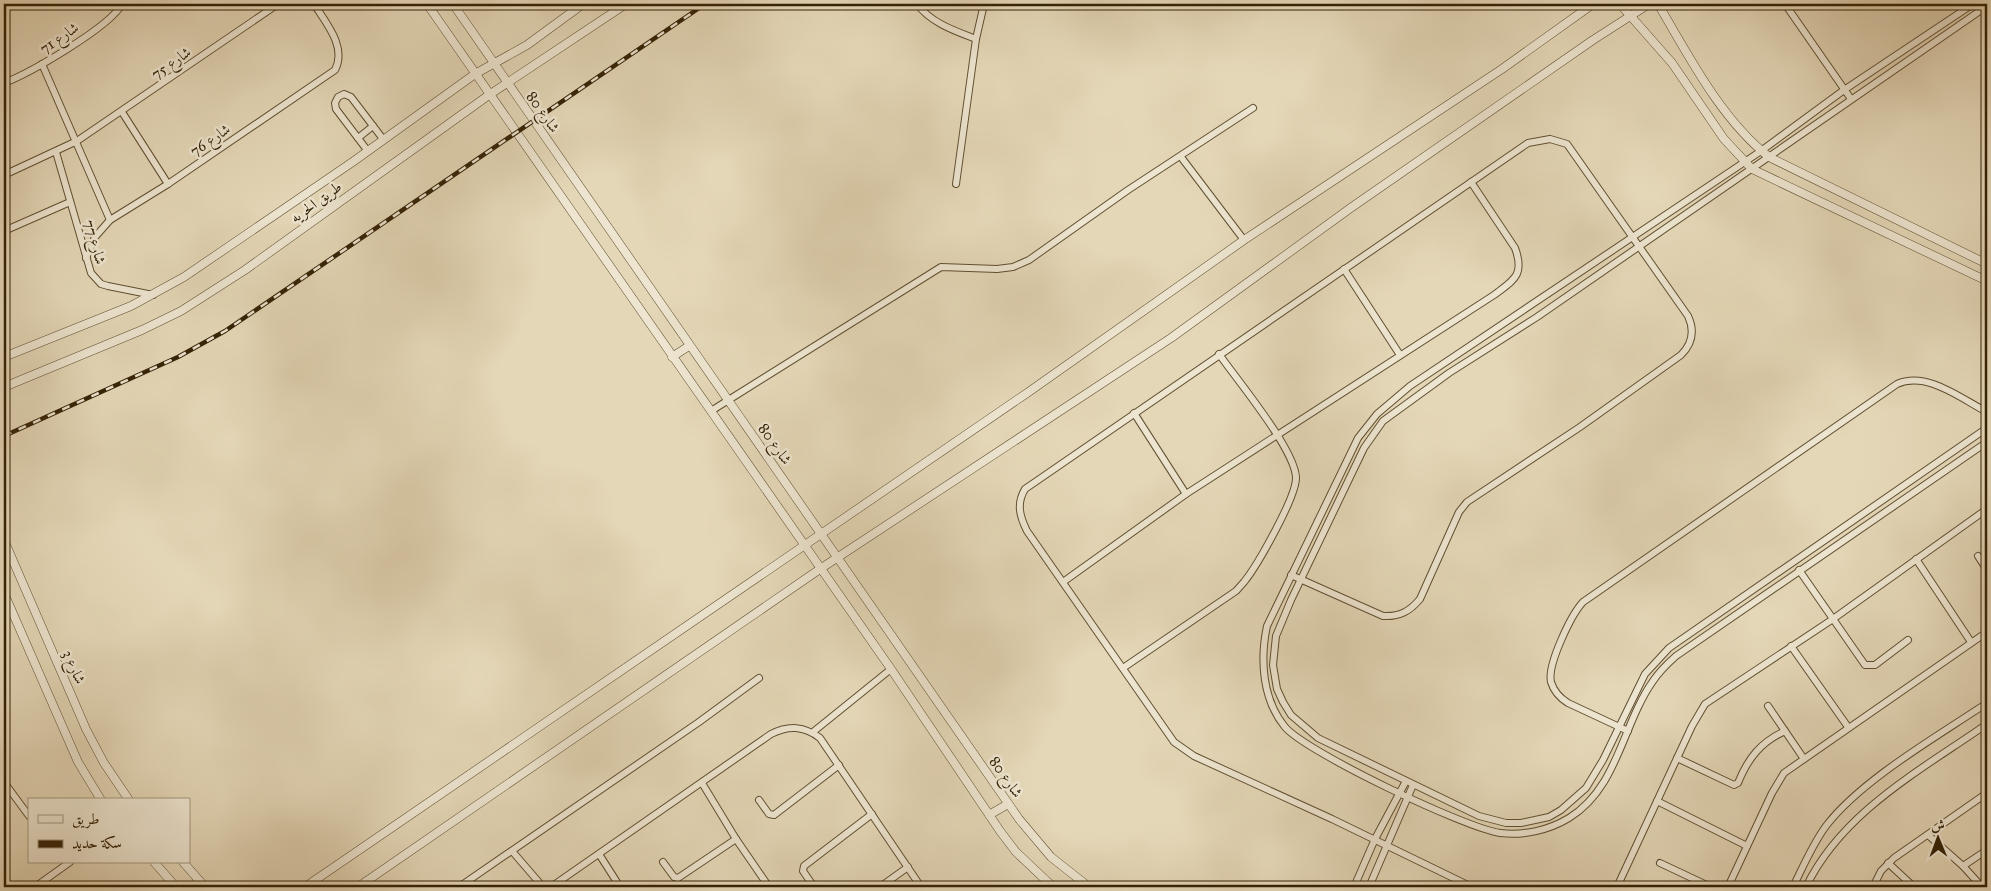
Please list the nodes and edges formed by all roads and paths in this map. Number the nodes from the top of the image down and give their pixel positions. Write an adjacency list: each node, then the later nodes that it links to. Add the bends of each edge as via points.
1 (122, 4): 20 (street, شارع 71, via 111,18)
2 (278, 4): 28 (street, شارع 75)
3 (314, 4): 42 (street, شارع 76, via 336,40 340,54 339,62 328,76)
4 (427, 4): 21 (street)
5 (453, 4): 19 (street, شارع 80)
6 (626, 4): 23 (street, طريق الحريه)
7 (917, 4): 18 (street, via 938,22)
8 (984, 4): 18 (street)
9 (1593, 4): 48 (street, via 1502,69)
10 (1620, 4): 17 (street)
11 (1649, 4): 17 (street)
12 (1658, 4): 34 (street, via 1712,92 1744,135)
13 (1785, 4): 24 (street)
14 (1973, 4): 24 (street)
15 (579, 5): 19 (street, طريق الحريه, via 527,45)
16 (1987, 6): 26 (street)
17 (1631, 16): 38 (street, via 1672,63); 74 (street, via 1360,202 1171,338)
18 (976, 39): 43 (street)
19 (492, 63): 21 (street, طريق الحريه); 23 (street, شارع 80)
20 (42, 64): 22 (street, شارع 71); 32 (street)
21 (474, 74): 25 (street); 31 (street, طريق الحريه)
22 (4, 83)
23 (507, 83): 25 (street, طريق الحريه); 55 (street, شارع 80)
24 (1844, 90): 26 (street); 34 (street)
25 (490, 95): 59 (street); 60 (street, طريق الحريه, via 245,270 182,311)
26 (1851, 99): 36 (street)
27 (1253, 108): 37 (street)
28 (122, 112): 32 (street, شارع 75); 42 (street)
29 (373, 126): 30 (street); 30 (street, via 351,96 344,94 338,97 336,109); 31 (street)
30 (358, 138): 33 (street)
31 (383, 139): 33 (street, طريق الحريه)
32 (77, 141): 35 (street, شارع 75); 45 (street)
33 (367, 150): 54 (street, طريق الحريه)
34 (1761, 151): 36 (street); 38 (street)
35 (56, 152): 40 (street, شارع 75); 44 (street, شارع 77)
36 (1768, 156): 39 (street); 51 (street)
37 (1181, 157): 48 (street); 61 (street, via 1029,260 997,269 941,267)
38 (1743, 162): 39 (street); 47 (street)
39 (1752, 170): 49 (street); 53 (street)
40 (4, 175)
41 (1471, 182): 47 (street, via 1528,143 1560,140 1567,144); 52 (street); 57 (street, via 1515,248 1520,261 1519,271 1494,295)
42 (168, 184): 45 (street, شارع 76)
43 (956, 184)
44 (70, 202): 46 (street); 50 (street, شارع 77)
45 (110, 220): 50 (street, شارع 76, via 95,237)
46 (4, 231)
47 (1632, 235): 49 (street); 79 (street, via 1410,386 1377,414 1358,438)
48 (1244, 240): 70 (street)
49 (1639, 246): 80 (street, via 1449,373 1384,421 1364,448); 80 (street, via 1692,324 1691,340 1681,356 1466,502 1420,599 1404,613 1394,617 1383,616)
50 (86, 258): 54 (street, شارع 77, via 90,273 101,284)
51 (1987, 264)
52 (1344, 269): 56 (street); 57 (street)
53 (1987, 281)
54 (153, 295): 58 (street, طريق الحريه)
55 (689, 346): 59 (street); 61 (street, شارع 80)
56 (1219, 354): 64 (street); 66 (street)
57 (1400, 355): 66 (street)
58 (4, 357)
59 (672, 357): 62 (street)
60 (4, 387)
61 (728, 401): 62 (street); 70 (street, شارع 80)
62 (711, 412): 72 (street)
63 (1987, 412): 94 (street, via 1925,380 1897,384 1589,596 1578,608 1560,646 1551,682 1560,698)
64 (1134, 413): 68 (street); 81 (street, via 1025,489 1021,495 1020,518)
65 (1987, 428): 94 (street, via 1669,648 1645,674)
66 (1278, 435): 68 (street); 88 (street, via 1294,468 1294,488 1250,574 1236,591)
67 (1987, 442): 77 (street)
68 (1186, 494): 81 (street)
69 (1987, 509): 75 (street)
70 (820, 534): 72 (street); 74 (street, شارع 80)
71 (4, 540): 110 (street, شارع 3, via 86,729)
72 (804, 545): 76 (street); 137 (street)
73 (1978, 556): 78 (street)
74 (837, 559): 76 (street); 113 (street, شارع 80)
75 (1916, 559): 83 (street); 86 (street)
76 (820, 569): 89 (street); 138 (street)
77 (1799, 570): 83 (street); 96 (street, via 1669,662 1652,682)
78 (1987, 570)
79 (1291, 575): 80 (street); 106 (street, via 1267,626 1262,652 1265,680 1277,713 1285,726 1308,746)
80 (1301, 579): 103 (street, via 1276,636 1275,679 1283,702 1291,715 1318,738)
81 (1063, 582): 88 (street)
82 (4, 593): 109 (street, via 78,762)
83 (1832, 619): 85 (street, via 1867,666 1875,665); 87 (street)
84 (1987, 632): 86 (street)
85 (1908, 640)
86 (1971, 642): 95 (street)
87 (1791, 646): 95 (street); 99 (street, via 1705,704)
88 (1123, 668): 119 (street, via 1166,732 1183,749)
89 (891, 669): 98 (street); 116 (street)
90 (758, 678): 123 (street)
91 (1987, 703): 156 (street, via 1883,774 1840,810 1813,846)
92 (1768, 706): 97 (street)
93 (1987, 724): 157 (street, via 1861,815 1836,839)
94 (1619, 726): 96 (street); 105 (street, via 1592,779 1579,796 1561,810 1535,821 1492,820)
95 (1848, 727): 100 (street)
96 (1628, 731): 108 (street, via 1594,796 1570,818 1543,829 1514,834 1488,830)
97 (1785, 731): 99 (street, via 1751,756 1736,785); 100 (street)
98 (813, 732): 101 (street); 104 (street, via 803,728 781,729)
99 (1677, 758): 112 (street)
100 (1804, 759): 121 (street, via 1777,782)
101 (839, 766): 111 (street, via 774,815 769,814); 114 (street)
102 (4, 782): 115 (street)
103 (1406, 782): 105 (street); 106 (street)
104 (702, 783): 118 (street); 124 (street)
105 (1413, 785): 108 (street)
106 (1400, 792): 108 (street); 119 (street)
107 (1987, 793): 117 (street)
108 (1408, 796): 120 (street)
109 (100, 798)
110 (128, 798)
111 (759, 800)
112 (1657, 801): 121 (street); 152 (street)
113 (1008, 804): 116 (street); 148 (street, شارع 80, via 1051,857)
114 (872, 814): 132 (street); 144 (street, via 804,866 802,871)
115 (28, 815)
116 (989, 815): 147 (street, via 1016,852)
117 (1928, 834): 126 (street); 131 (street)
118 (736, 839): 125 (street, via 678,878); 143 (street)
119 (1375, 839): 120 (street); 149 (street)
120 (1386, 846): 150 (street); 151 (street)
121 (1747, 846): 155 (street)
122 (1987, 850): 131 (street)
123 (512, 851): 139 (street); 140 (street)
124 (599, 854): 141 (street); 142 (street)
125 (663, 862)
126 (1888, 863): 158 (street); 159 (street)
127 (65, 864): 134 (street)
128 (156, 864): 135 (street)
129 (185, 864): 136 (street)
130 (1660, 864): 133 (street)
131 (1963, 866): 160 (street)
132 (908, 867): 145 (street); 146 (street)
133 (1694, 880): 153 (street); 154 (street)
134 (36, 887)
135 (176, 887)
136 (205, 887)
137 (305, 887)
138 (358, 887)
139 (459, 887)
140 (543, 887)
141 (551, 887)
142 (620, 887)
143 (769, 887)
144 (814, 887)
145 (880, 887)
146 (921, 887)
147 (1053, 887)
148 (1089, 887)
149 (1354, 887)
150 (1369, 887)
151 (1472, 887)
152 (1617, 887)
153 (1691, 887)
154 (1711, 887)
155 (1728, 887)
156 (1793, 887)
157 (1806, 887)
158 (1873, 887)
159 (1914, 887)
160 (1982, 887)

